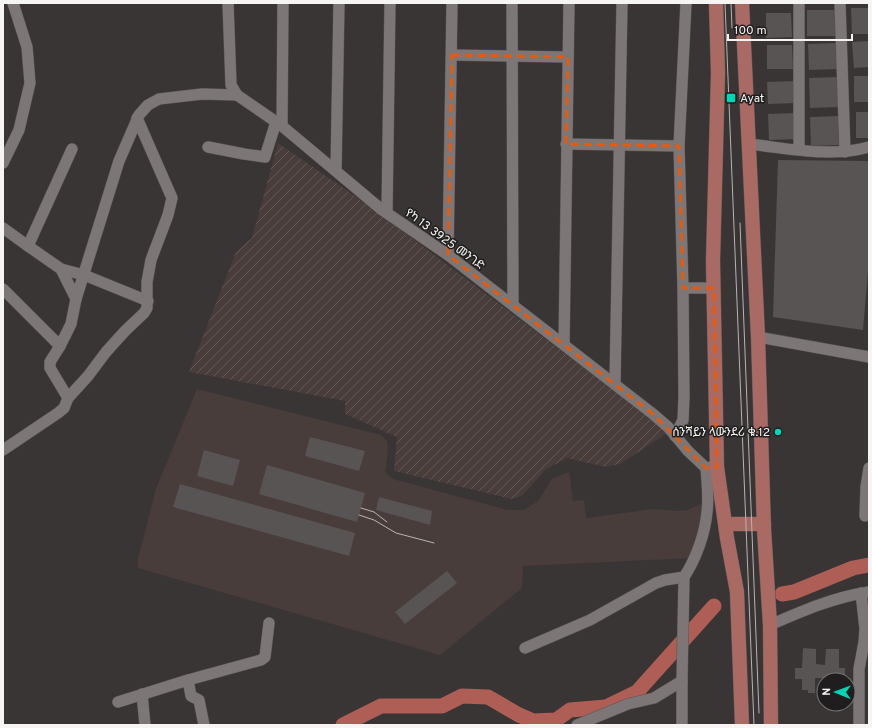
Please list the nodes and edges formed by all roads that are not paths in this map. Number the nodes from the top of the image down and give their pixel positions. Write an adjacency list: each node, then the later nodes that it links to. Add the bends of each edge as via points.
1 (13, 3): 30 (street, via 27,48 30,83 19,130)
2 (228, 3): 18 (street, via 231,85)
3 (283, 3): 20 (street)
4 (339, 3): 31 (street)
5 (390, 3): 32 (street)
6 (452, 3): 15 (street)
7 (512, 3): 16 (street)
8 (569, 3): 17 (street)
9 (622, 3): 22 (street)
10 (686, 3): 24 (street)
11 (716, 3): 39 (main road, via 718,74)
12 (742, 3): 23 (main road)
13 (798, 3): 28 (street)
14 (840, 3): 29 (street)
15 (452, 55): 16 (street); 35 (street)
16 (512, 56): 17 (street); 43 (street)
17 (568, 56): 21 (street)
18 (237, 95): 19 (street, via 202,94 159,99 148,105); 20 (street, የካ 13 3925 መንገድ)
19 (137, 118): 37 (street, via 119,161); 42 (street, via 172,198 151,260 147,282)
20 (279, 124): 25 (street, via 265,157); 31 (street, የካ 13 3925 መንገድ)
21 (566, 144): 22 (street); 45 (street)
22 (620, 144): 24 (street); 48 (street)
23 (748, 144): 28 (street); 44 (main road)
24 (679, 146): 38 (street)
25 (208, 147)
26 (869, 147): 29 (street)
27 (72, 149): 34 (street)
28 (799, 149): 29 (street)
29 (845, 152)
30 (3, 163)
31 (336, 170): 32 (street, የካ 13 3925 መንገድ)
32 (388, 213): 35 (street, የካ 13 3925 መንገድ)
33 (3, 228): 34 (street)
34 (28, 246): 36 (street)
35 (448, 255): 43 (street, የካ 13 3925 መንገድ)
36 (61, 270): 37 (street); 41 (street)
37 (84, 275): 41 (street); 42 (street)
38 (683, 288): 39 (street); 50 (street, via 683,420)
39 (714, 288): 53 (main road)
40 (3, 289): 46 (street)
41 (76, 299): 46 (street, via 71,324)
42 (148, 301): 49 (street, via 144,313)
43 (513, 305): 45 (street, የካ 13 3925 መንገድ)
44 (758, 338): 47 (street); 55 (main road)
45 (564, 345): 48 (street, የካ 13 3925 መንገድ)
46 (60, 346): 49 (street, via 50,362 50,368)
47 (869, 357)
48 (615, 383): 50 (street, የካ 13 3925 መንገድ, via 668,427)
49 (68, 398): 51 (street, via 58,414)
50 (675, 436): 53 (street, የካ 13 3925 መንገድ, via 698,462)
51 (3, 450)
52 (869, 468): 54 (street)
53 (713, 470): 56 (main road, via 713,507 717,520); 57 (street, via 703,534)
54 (865, 516)
55 (764, 524): 56 (main road); 60 (main road)
56 (726, 531): 70 (main road, via 737,592)
57 (684, 577): 61 (street, via 656,584 590,620); 63 (street)
58 (865, 592): 60 (street, via 806,609); 72 (street, via 864,642 859,669)
59 (269, 623): 62 (street, via 265,657 261,660)
60 (770, 625): 71 (main road)
61 (525, 648)
62 (188, 680): 64 (street); 67 (street, via 191,696 200,700)
63 (682, 681): 68 (street, via 654,698 628,704); 69 (street)
64 (142, 694): 65 (street); 66 (street)
65 (118, 702)
66 (145, 725)
67 (204, 725)
68 (577, 725)
69 (682, 725)
70 (742, 725)
71 (771, 725)
72 (859, 725)

